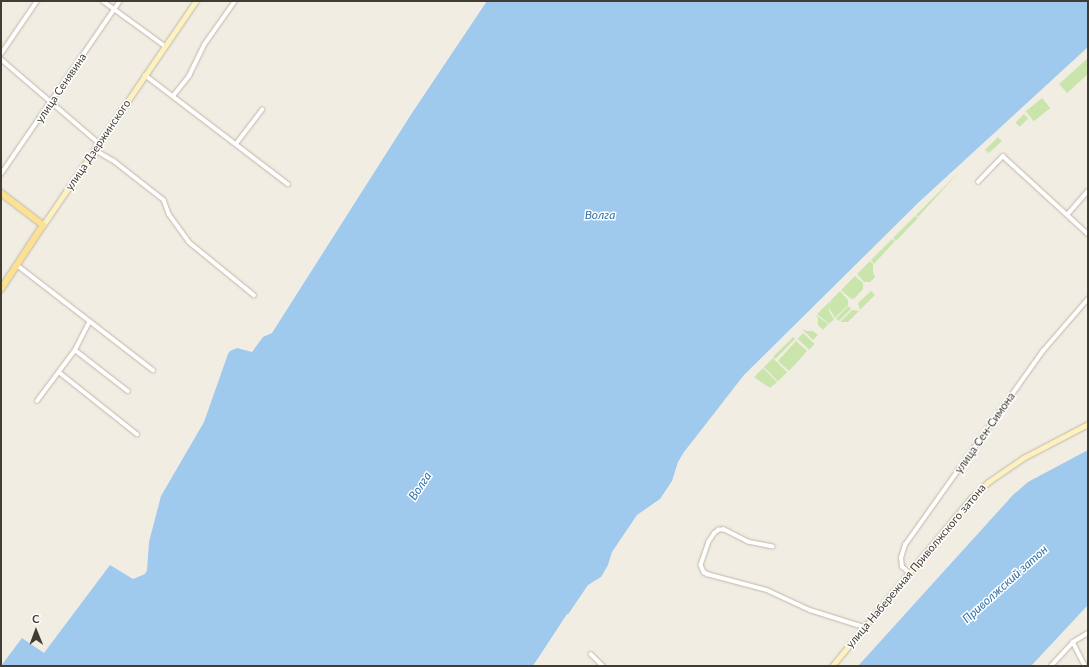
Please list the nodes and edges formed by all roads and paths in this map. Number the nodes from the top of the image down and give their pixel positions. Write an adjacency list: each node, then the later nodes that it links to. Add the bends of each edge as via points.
1 (37, 1): 8 (street)
2 (103, 1): 6 (street)
3 (120, 1): 6 (street, улица Сенявина)
4 (196, 1): 7 (main road, улица Дзержинского)
5 (235, 1): 11 (street, via 204,46 189,76)
6 (114, 10): 7 (street); 12 (street, улица Сенявина)
7 (165, 46): 10 (main road, улица Дзержинского)
8 (1, 54)
9 (1, 59): 12 (street)
10 (146, 75): 11 (street); 14 (main road, улица Дзержинского)
11 (173, 96): 15 (street)
12 (51, 104): 14 (street); 17 (street, улица Сенявина)
13 (262, 110): 15 (street)
14 (99, 144): 16 (main road, улица Дзержинского)
15 (236, 144): 19 (street)
16 (94, 150): 23 (main road, улица Дзержинского); 27 (street, via 114,161 164,200 169,214 188,242)
17 (1, 174)
18 (978, 182): 22 (street, via 1003,156)
19 (288, 184)
20 (1088, 191): 22 (street)
21 (1, 193): 23 (main road)
22 (1068, 214): 24 (street)
23 (43, 225): 25 (main road, улица Дзержинского)
24 (1088, 234)
25 (17, 265): 26 (main road, улица Дзержинского); 29 (street)
26 (1, 289)
27 (254, 295)
28 (1088, 299): 38 (street, улица Сен-Симона, via 1043,351 905,545 901,558 902,567)
29 (89, 322): 30 (street); 31 (street)
30 (75, 350): 32 (street); 33 (street)
31 (152, 370)
32 (59, 372): 34 (street); 36 (street)
33 (128, 391)
34 (37, 401)
35 (1088, 424): 38 (main road, улица Набережная Приволжского затона, via 1017,462 988,482 972,497)
36 (137, 434)
37 (773, 547): 39 (street, via 748,542 719,530 715,532 701,565 707,574 767,590 810,610)
38 (909, 573): 39 (main road, улица Набережная Приволжского затона)
39 (864, 626): 44 (main road, улица Набережная Приволжского затона)
40 (1088, 633): 41 (street)
41 (1072, 642): 45 (street); 46 (street)
42 (590, 654): 43 (street)
43 (603, 666)
44 (832, 666)
45 (1051, 666)
46 (1085, 666)

